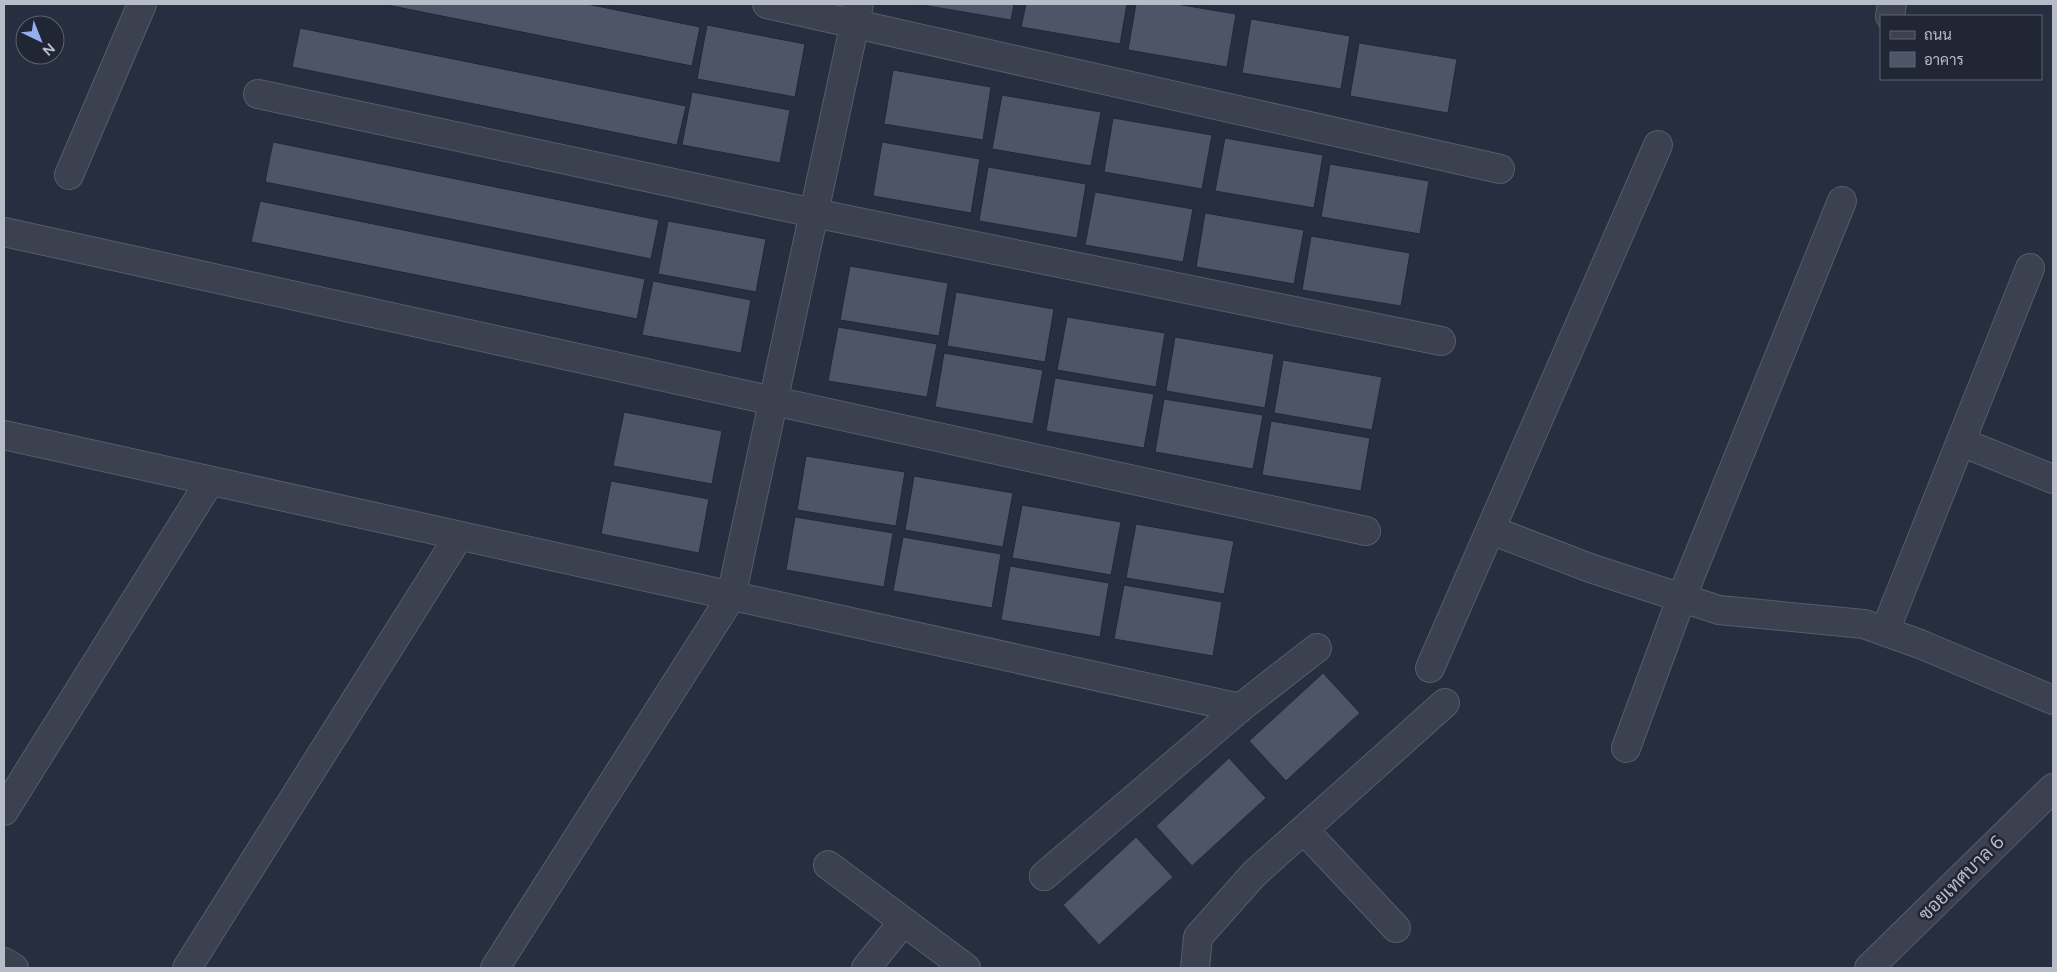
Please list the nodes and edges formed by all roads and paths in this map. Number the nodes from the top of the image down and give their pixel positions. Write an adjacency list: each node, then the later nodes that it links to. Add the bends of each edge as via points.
1 (142, 4): 7 (street)
2 (767, 4): 3 (street)
3 (857, 14): 6 (street); 9 (street)
4 (258, 94): 9 (street)
5 (1658, 145): 18 (street)
6 (1500, 169)
7 (69, 175)
8 (1842, 201): 22 (street)
9 (814, 213): 12 (street); 13 (street)
10 (4, 232): 13 (street)
11 (2030, 268): 15 (street)
12 (1441, 341)
13 (773, 402): 19 (street); 21 (street)
14 (4, 435): 17 (street)
15 (1961, 442): 16 (street); 23 (street)
16 (2053, 479)
17 (210, 481): 20 (street); 31 (street)
18 (1492, 530): 22 (street); 25 (street)
19 (1366, 531)
20 (459, 536): 21 (street); 37 (street)
21 (731, 597): 28 (street); 38 (street)
22 (1681, 599): 23 (street, via 1719,610 1864,624); 29 (street)
23 (1886, 632): 26 (street)
24 (1318, 648): 28 (street)
25 (1430, 668)
26 (2053, 700)
27 (1445, 703): 32 (street)
28 (1240, 708): 34 (street)
29 (1626, 748)
30 (2053, 788): 42 (street, ซอยเทศบาล 6)
31 (4, 810)
32 (1304, 830): 36 (street); 41 (street, via 1254,874 1198,937)
33 (828, 865): 35 (street)
34 (1044, 876)
35 (903, 922): 39 (street); 40 (street)
36 (1396, 928)
37 (187, 968)
38 (495, 968)
39 (866, 968)
40 (966, 968)
41 (1195, 968)
42 (1869, 968)

